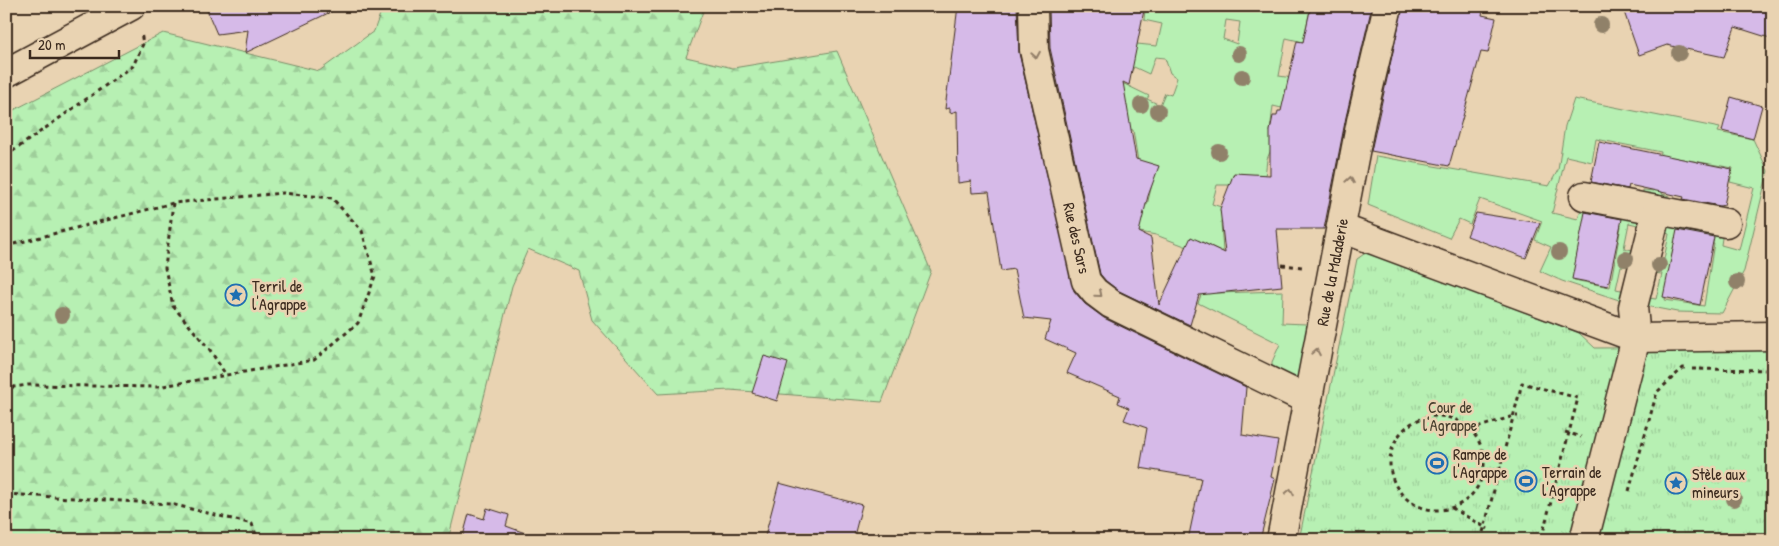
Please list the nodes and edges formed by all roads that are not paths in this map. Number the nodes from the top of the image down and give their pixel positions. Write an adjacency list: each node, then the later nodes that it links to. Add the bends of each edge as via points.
1 (1034, 6): 11 (street, Rue des Sars, one-way to 11, via 1034,50 1086,281 1111,304 1191,337 1260,371)
2 (1388, 6): 8 (street, Rue de la Maladerie, one-way to 2)
3 (135, 16): 4 (street)
4 (6, 73)
5 (1584, 196): 6 (street)
6 (1657, 210): 7 (street); 10 (street, via 1633,307)
7 (1726, 223)
8 (1341, 228): 10 (street); 11 (street, Rue de la Maladerie, one-way to 8, via 1318,312)
9 (1773, 336): 10 (street)
10 (1636, 338): 13 (street)
11 (1308, 400): 12 (street, Rue de la Maladerie, one-way to 11)
12 (1281, 540)
13 (1584, 540)

